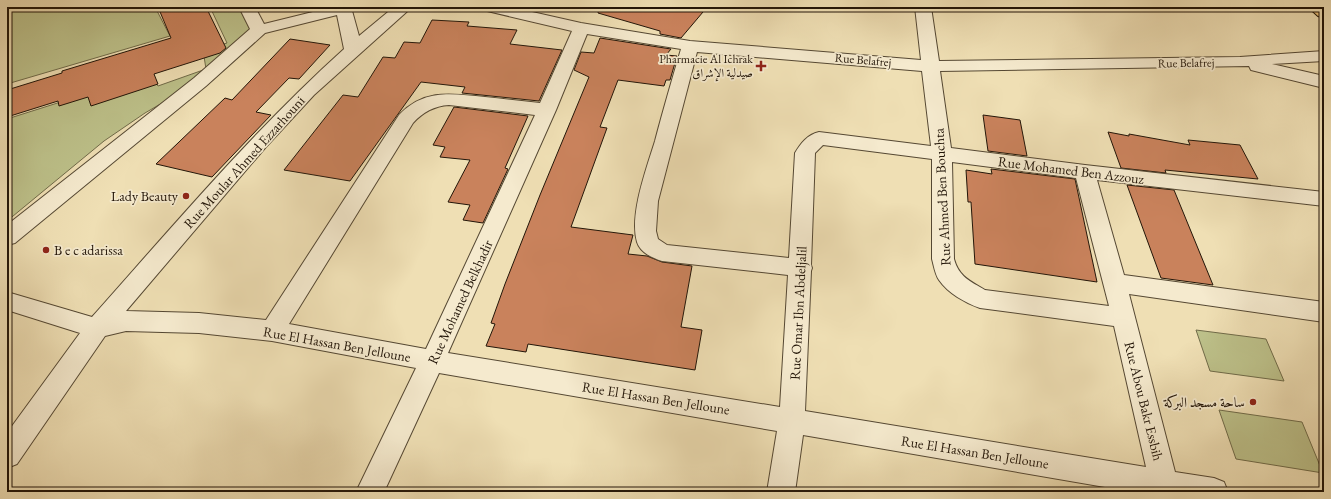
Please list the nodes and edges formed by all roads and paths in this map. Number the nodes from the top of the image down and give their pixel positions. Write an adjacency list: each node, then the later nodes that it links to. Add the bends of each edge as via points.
1 (247, 7): 9 (street)
2 (404, 7): 11 (street, Rue Moular Ahmed Ezzarhouni)
3 (489, 7): 8 (street, Rue Belafrej)
4 (923, 7): 14 (street, Rue Ahmed Ben Bouchta)
5 (1316, 7): 7 (main road)
6 (343, 8): 9 (street); 11 (street)
7 (1324, 13)
8 (581, 28): 10 (street, Rue Belafrej); 16 (street, Rue Mohamed Belkhadir)
9 (259, 30): 21 (street, via 200,82)
10 (690, 46): 14 (street, Rue Belafrej); 22 (street, via 648,201 645,231 648,243 662,253)
11 (353, 50): 27 (street, Rue Moular Ahmed Ezzarhouni, via 308,91 258,143)
12 (1324, 56): 13 (street, Rue Belafrej)
13 (1240, 62): 14 (street, Rue Belafrej); 15 (street, Rue Belafrej)
14 (930, 66): 18 (street, Rue Ahmed Ben Bouchta)
15 (1324, 82)
16 (546, 110): 28 (street, via 449,99 435,100 415,109); 29 (street, Rue Mohamed Belkhadir)
17 (819, 138): 18 (street, Rue Mohamed Ben Azzouz); 22 (street, Rue Omar Ibn Abdeljalil, via 809,146 806,153)
18 (942, 155): 19 (street, Rue Mohamed Ben Azzouz); 26 (street, Rue Ahmed Ben Bouchta, via 943,259 947,274 959,286 980,299)
19 (1085, 172): 20 (street, Rue Mohamed Ben Azzouz); 23 (street, Rue Abou Bakr Essbih)
20 (1324, 199)
21 (7, 237)
22 (801, 268): 30 (street, Rue Omar Ibn Abdeljalil)
23 (1115, 283): 25 (street); 26 (street, Rue Abou Bakr Essbih)
24 (7, 301): 27 (street)
25 (1324, 312)
26 (1124, 318): 33 (street, Rue Abou Bakr Essbih)
27 (97, 328): 28 (street, Rue El Hassan Ben Jelloune, via 126,321 159,321); 31 (street, Rue Moular Ahmed Ezzarhouni)
28 (272, 331): 29 (street, Rue El Hassan Ben Jelloune)
29 (433, 361): 30 (street, Rue El Hassan Ben Jelloune); 34 (street, Rue Mohamed Belkhadir)
30 (792, 421): 32 (street, Rue El Hassan Ben Jelloune); 35 (street, Rue Omar Ibn Abdeljalil)
31 (7, 455)
32 (1106, 483): 33 (street, Rue El Hassan Ben Jelloune)
33 (1164, 484): 36 (street, Rue El Hassan Ben Jelloune)
34 (370, 492)
35 (781, 492)
36 (1214, 492)

